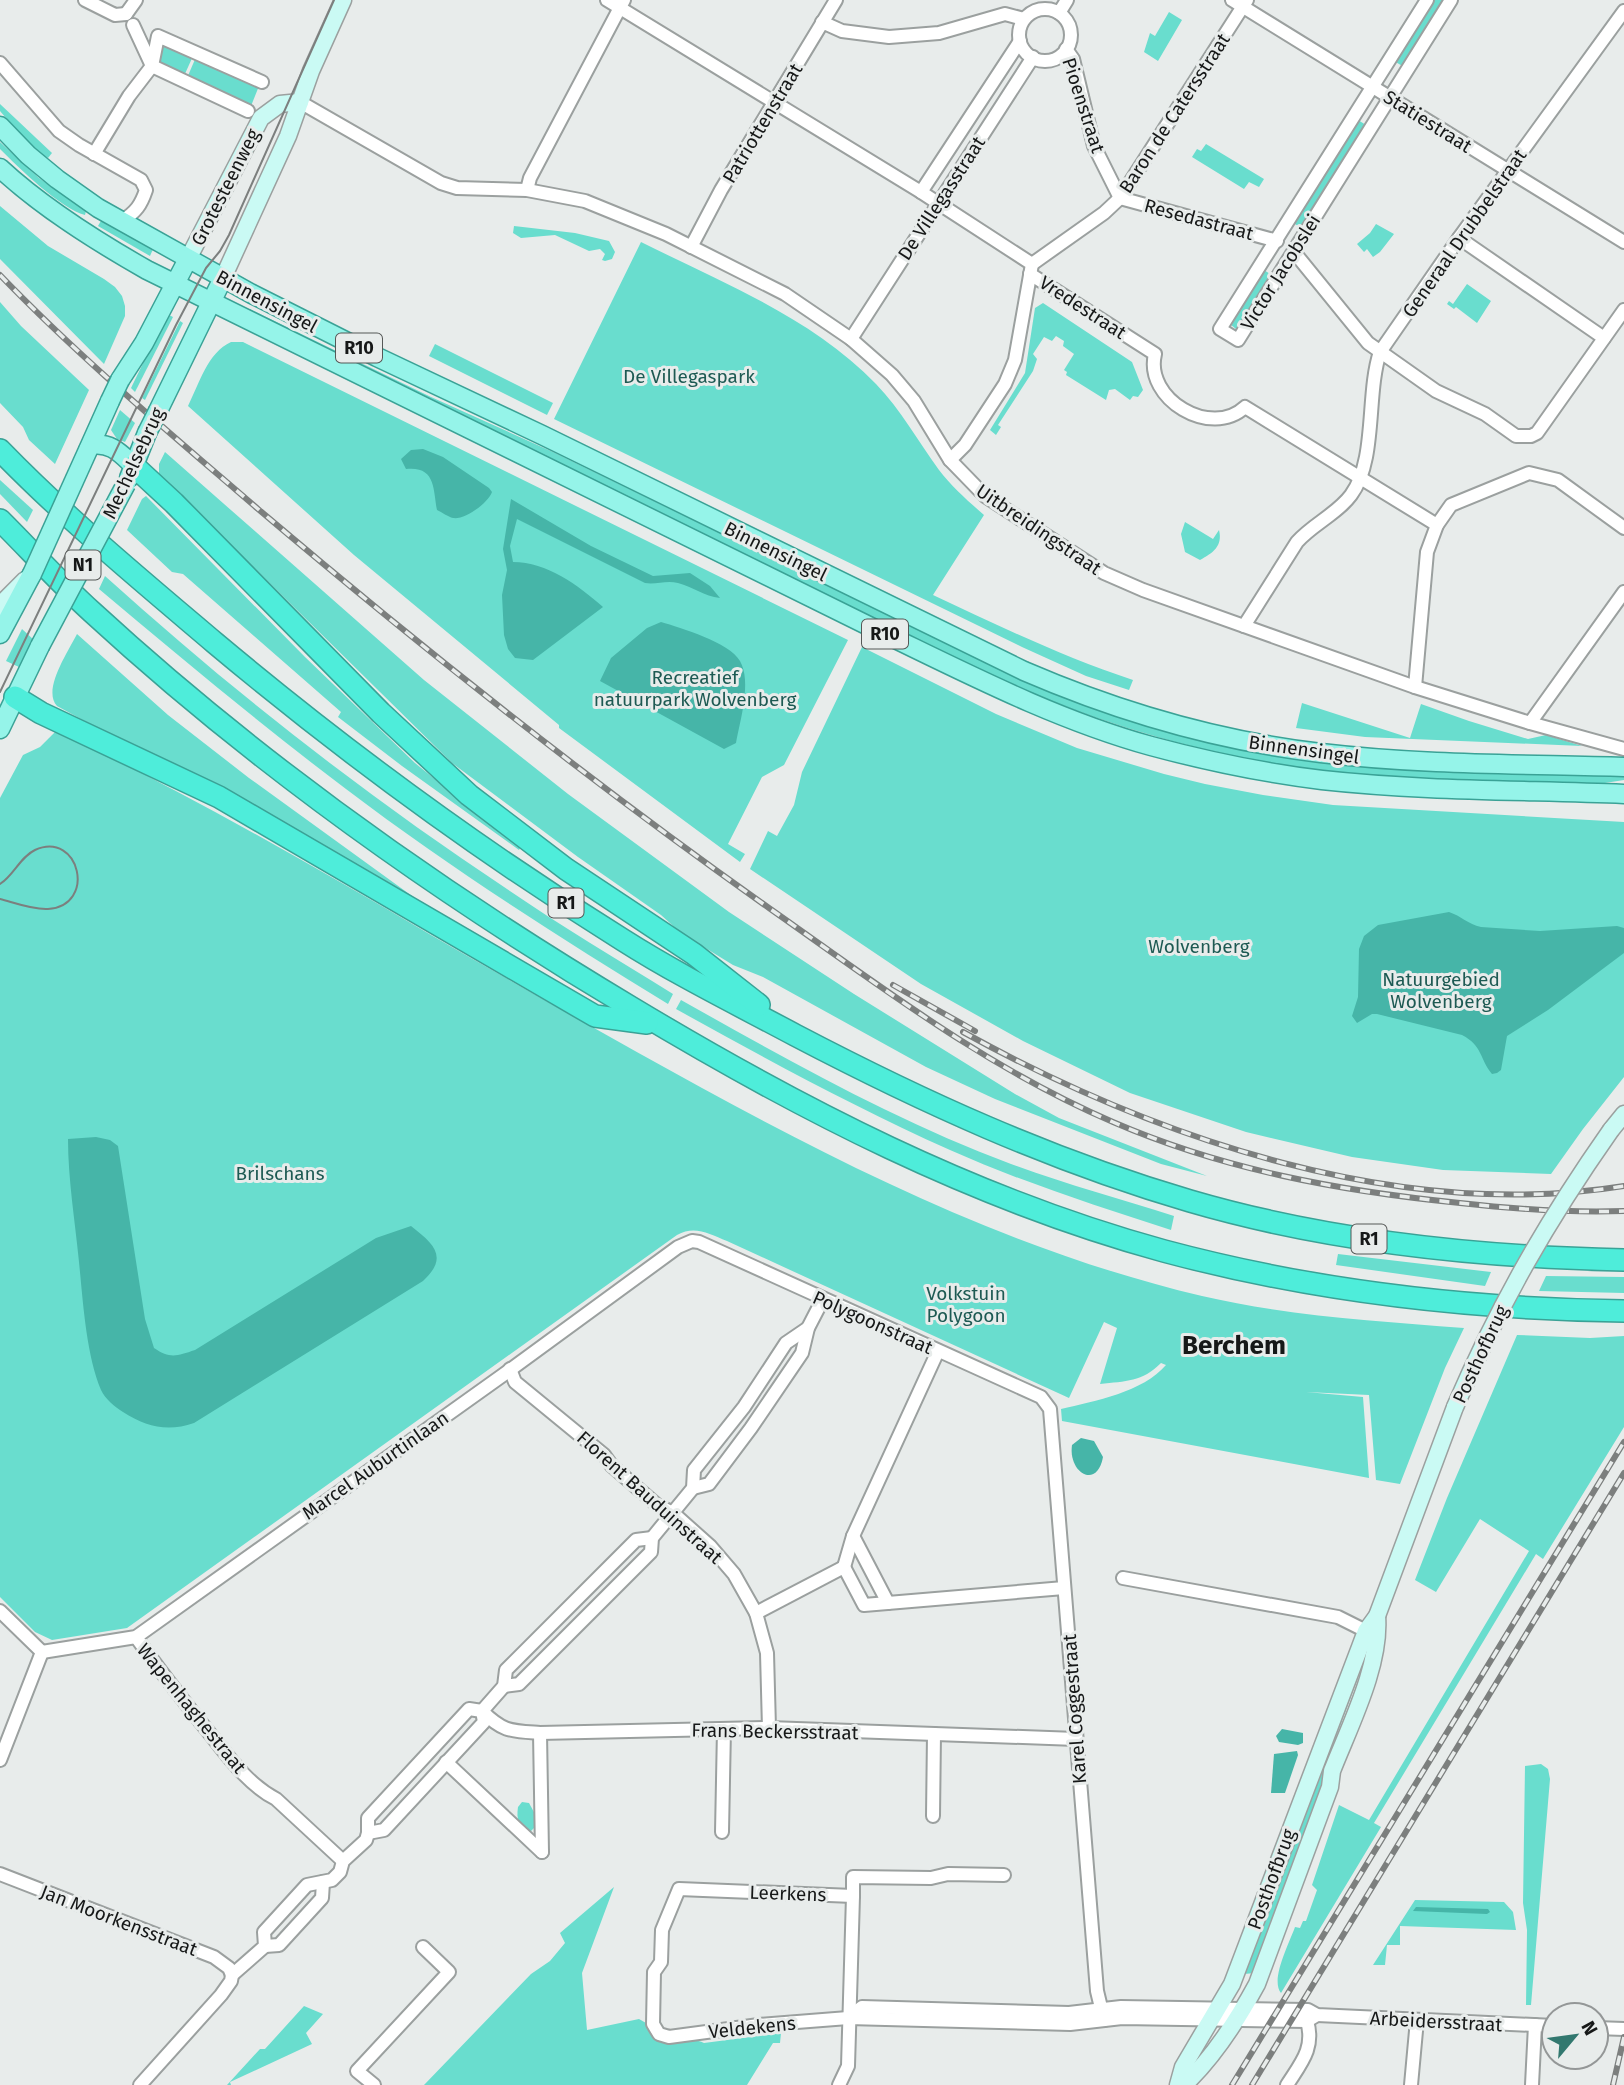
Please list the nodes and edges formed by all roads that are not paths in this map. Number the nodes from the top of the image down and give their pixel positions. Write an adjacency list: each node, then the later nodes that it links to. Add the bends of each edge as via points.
1 (85, 0): 14 (street)
2 (136, 0): 14 (street)
3 (343, 0): 25 (street, Grotesteenweg)
4 (607, 0): 10 (street, Vredestraat)
5 (836, 0): 15 (street, Patriottenstraat)
6 (1067, 0): 12 (street)
7 (1427, 0): 23 (street, Victor Jacobslei)
8 (1451, 0): 24 (street, Victor Jacobslei)
9 (1241, 2): 23 (street, Statiestraat); 34 (street, Baron de Catersstraat)
10 (622, 4): 26 (street, Vredestraat); 32 (street)
11 (1624, 11): 31 (street, Generaal Drubbelstraat)
12 (1059, 13): 13 (street, via 1043,9); 18 (street, Pioenstraat, via 1070,30)
13 (1026, 17): 15 (street, via 1005,15 939,33 889,37 842,31); 17 (street, De Villegasstraat)
14 (129, 20): 16 (street); 21 (street)
15 (822, 22): 26 (street, Patriottenstraat)
16 (158, 36): 21 (street); 22 (street)
17 (1020, 41): 19 (street); 33 (street, De Villegasstraat)
18 (1066, 49): 19 (street, via 1047,60); 34 (street, Pioenstraat, via 1073,59 1094,146)
19 (1033, 57): 35 (street, De Villegasstraat)
20 (0, 63): 29 (street, via 59,131)
21 (152, 66): 27 (street); 29 (street)
22 (262, 82)
23 (1373, 86): 24 (street, Statiestraat); 40 (street, Victor Jacobslei)
24 (1390, 96): 31 (street, Statiestraat); 43 (street, Victor Jacobslei)
25 (300, 102): 32 (street, Uitbreidingstraat, via 431,178 457,188); 44 (street, Grotesteenweg, via 280,104 261,118); 46 (street, Grotesteenweg)
26 (775, 103): 33 (street, Vredestraat); 42 (street, Patriottenstraat)
27 (248, 111)
28 (0, 126): 36 (main road, Binnensingel / R10, via 28,155)
29 (94, 154): 37 (street, via 141,180 146,190 137,211)
30 (0, 168): 38 (main road, Binnensingel)
31 (1508, 170): 39 (street, Generaal Drubbelstraat); 41 (street, Statiestraat)
32 (527, 190): 42 (street, Uitbreidingstraat, via 585,201)
33 (921, 192): 35 (street, Vredestraat)
34 (1120, 198): 40 (street, Resedastraat); 45 (street, Baron de Catersstraat)
35 (937, 203): 45 (street, Vredestraat); 51 (street, De Villegasstraat)
36 (98, 208): 37 (main road, Binnensingel / R10); 38 (main road)
37 (122, 221): 44 (main road, Binnensingel / R10)
38 (82, 229): 47 (main road, Binnensingel)
39 (1459, 238): 50 (street); 52 (street, Generaal Drubbelstraat)
40 (1277, 241): 43 (street, Victor Jacobslei, via 1220,329 1238,340)
41 (1624, 242)
42 (691, 247): 51 (street, Uitbreidingstraat, via 785,294)
43 (1294, 252): 52 (street)
44 (188, 258): 46 (main road, Binnensingel / R10); 47 (main road)
45 (1031, 269): 55 (street, via 1015,360 1005,384); 57 (street, Vredestraat, via 1154,354 1158,386 1184,409 1217,419 1245,407)
46 (223, 278): 48 (main road, Mechelsebrug); 70 (main road, Binnensingel / R10, via 1024,671 1109,705 1217,735 1318,753)
47 (175, 283): 48 (main road, Binnensingel / R10); 53 (main road, bridge, via 120,380)
48 (211, 302): 56 (main road, Mechelsebrug / N1, bridge); 71 (main road, Binnensingel / R10, via 980,680 1094,728 1203,759 1314,779)
49 (1624, 310): 50 (street)
50 (1604, 338): 52 (street, via 1531,436 1516,436 1485,414 1436,391)
51 (850, 339): 55 (street, Uitbreidingstraat, via 902,387)
52 (1380, 352): 57 (street, Generaal Drubbelstraat)
53 (89, 448): 56 (main road, via 101,443 112,446); 62 (main road, N1, bridge, via 32,574)
54 (0, 450): 73 (highway, R1, via 142,581 346,749 625,942)
55 (950, 460): 63 (street, Uitbreidingstraat, via 1007,512 1104,573)
56 (130, 475): 66 (main road, Mechelsebrug / N1, bridge, via 40,646); 73 (highway, via 174,503 381,713 469,795 577,877 694,954)
57 (1361, 478): 59 (street, Vredestraat); 63 (street, via 1349,498 1297,542)
58 (0, 520): 72 (highway, via 128,645 276,766 464,903)
59 (1437, 525): 60 (street, via 1451,505 1520,475 1533,474 1558,480); 65 (street, via 1426,559)
60 (1624, 528)
61 (1624, 592): 67 (street)
62 (3, 611): 64 (main road, N1)
63 (1244, 626): 65 (street, Uitbreidingstraat)
64 (0, 634)
65 (1415, 687): 67 (street, Uitbreidingstraat)
66 (8, 694): 68 (main road, N1); 72 (highway, via 219,797 595,1016)
67 (1530, 723): 69 (street, Uitbreidingstraat)
68 (0, 729)
69 (1624, 749)
70 (1624, 767)
71 (1624, 794)
72 (658, 1024): 78 (highway, via 781,1095 908,1157 1006,1198 1159,1249 1314,1285 1443,1301)
73 (799, 1037): 76 (highway, R1, via 883,1082 1025,1145 1189,1200 1301,1227 1415,1245 1556,1259)
74 (1624, 1114): 93 (street, Posthofbrug, bridge, via 1529,1255 1484,1339)
75 (692, 1241): 77 (street, Polygoonstraat); 81 (street, Marcel Auburtinlaan)
76 (1624, 1260)
77 (823, 1299): 79 (street); 80 (street, Polygoonstraat)
78 (1624, 1311)
79 (808, 1328): 83 (street, via 786,1343 694,1470); 83 (street, via 802,1353 739,1445 709,1484)
80 (938, 1351): 82 (street, Polygoonstraat, via 1041,1397); 85 (street)
81 (510, 1369): 84 (street, Florent Bauduinstraat, via 515,1382 657,1505); 94 (street, Marcel Auburtinlaan)
82 (1050, 1409): 89 (street, Karel Coggestraat)
83 (693, 1488): 84 (street)
84 (673, 1513): 86 (street); 92 (street, Florent Bauduinstraat, via 734,1574)
85 (853, 1536): 87 (street); 90 (street)
86 (652, 1538): 96 (street, via 652,1552 519,1684); 96 (street, via 636,1539 506,1670)
87 (844, 1567): 90 (street, via 864,1605); 92 (street)
88 (1123, 1578): 93 (street, via 1338,1617)
89 (1065, 1588): 90 (street); 102 (street, Karel Coggestraat)
90 (888, 1603)
91 (0, 1611): 95 (street)
92 (756, 1613): 98 (street, Florent Bauduinstraat, via 767,1653)
93 (1372, 1634): 117 (street, Posthofbrug, via 1232,1984); 118 (street, Posthofbrug, via 1370,1669)
94 (136, 1637): 95 (street, Marcel Auburtinlaan); 108 (street, Wapenhaghestraat, via 237,1767)
95 (42, 1652): 103 (street)
96 (505, 1686): 97 (street)
97 (482, 1711): 100 (street, Frans Beckersstraat, via 507,1731); 104 (street, via 484,1722); 107 (street, via 469,1709 369,1818)
98 (769, 1728): 99 (street, Frans Beckersstraat); 101 (street, Frans Beckersstraat)
99 (724, 1729): 100 (street, Frans Beckersstraat); 106 (street)
100 (540, 1733): 104 (street, via 542,1852)
101 (934, 1734): 102 (street, Frans Beckersstraat); 105 (street)
102 (1076, 1739): 116 (street, Karel Coggestraat, via 1097,1991)
103 (0, 1760)
104 (446, 1762): 107 (street, via 384,1830)
105 (933, 1816)
106 (722, 1832)
107 (368, 1833): 108 (street)
108 (343, 1861): 111 (street, via 340,1872)
109 (0, 1874): 115 (street, Jan Moorkensstraat, via 214,1957)
110 (1004, 1875): 112 (street, Leerkens, via 853,1877)
111 (323, 1882): 113 (street, via 322,1898 279,1945); 113 (street, via 307,1885 264,1931)
112 (853, 1896): 119 (street); 124 (street, Leerkens, via 679,1889 662,1930 661,1962 654,1972 652,2022)
113 (265, 1946): 115 (street)
114 (423, 1947): 126 (street, via 449,1972 357,2071)
115 (232, 1975): 125 (street, via 221,1995)
116 (1103, 2014): 117 (street, via 1121,2007); 119 (street, Veldekens, via 955,2015 862,2007)
117 (1214, 2014): 118 (street, Arbeidersstraat); 128 (street, Posthofbrug, via 1183,2067)
118 (1246, 2014): 121 (street, Arbeidersstraat); 129 (street, Posthofbrug)
119 (848, 2018): 124 (street, Veldekens, via 669,2037); 127 (street, via 848,2066)
120 (1417, 2020): 121 (street, Arbeidersstraat); 122 (street, Arbeidersstraat); 131 (street)
121 (1312, 2022): 130 (street, via 1309,2050)
122 (1535, 2025): 123 (street, Arbeidersstraat); 132 (street)
123 (1540, 2025)
124 (657, 2032)
125 (140, 2085)
126 (373, 2085)
127 (839, 2085)
128 (1178, 2085)
129 (1184, 2085)
130 (1287, 2085)
131 (1411, 2085)
132 (1532, 2085)

